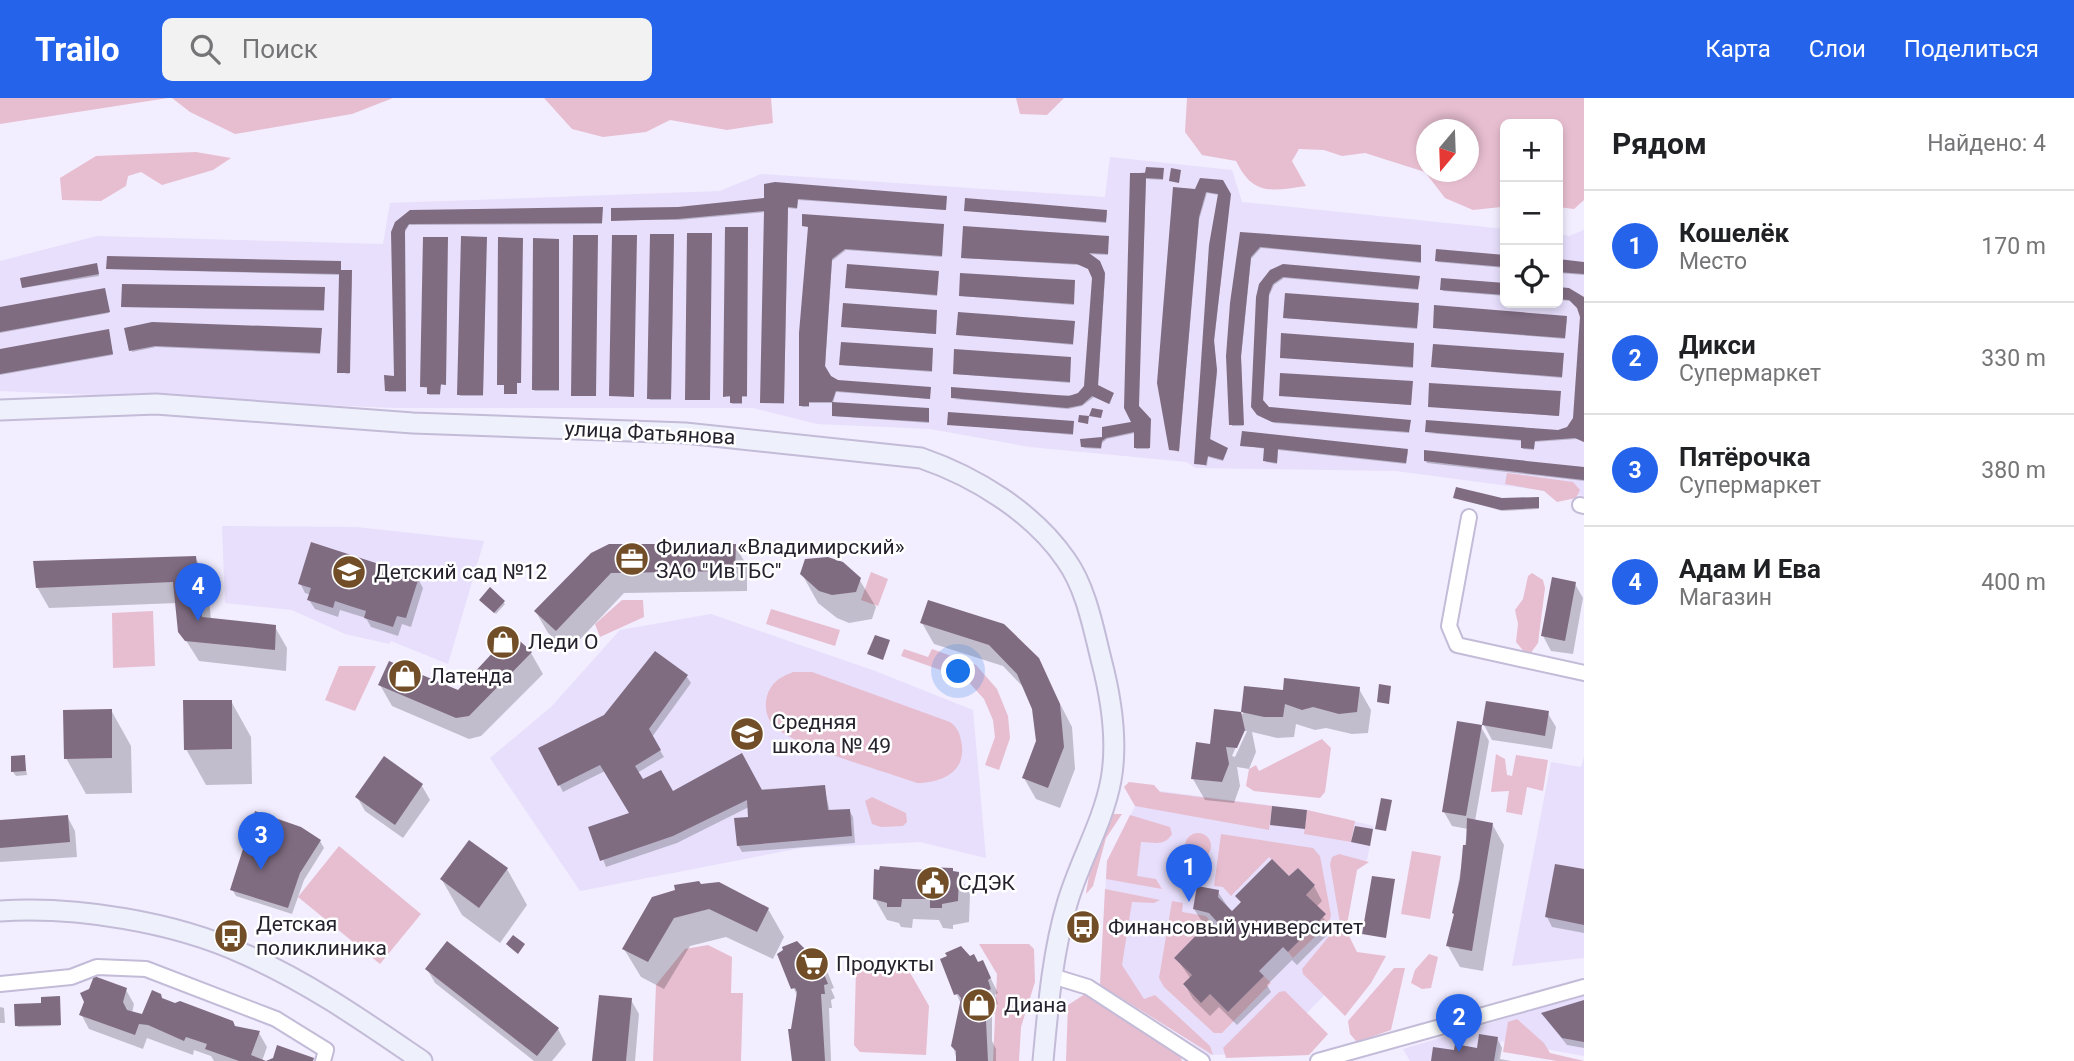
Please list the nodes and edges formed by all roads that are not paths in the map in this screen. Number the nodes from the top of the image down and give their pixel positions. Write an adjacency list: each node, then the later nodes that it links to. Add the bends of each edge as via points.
1 (0, 410): 5 (street, улица Фатьянова, via 156,404 413,424 685,433 921,458 976,483 1037,525 1068,561 1087,606 1108,687 1114,751 1105,803 1067,904)
2 (1469, 517): 3 (street, via 1449,626 1457,645)
3 (1584, 673)
4 (0, 911): 9 (street, via 80,912 145,921 243,953 339,1004)
5 (1052, 976): 10 (street, улица Фатьянова); 11 (street, via 1088,987)
6 (0, 984): 8 (street, via 71,977 97,967 146,969 275,1019 326,1050)
7 (1584, 987): 12 (street)
8 (323, 1061)
9 (422, 1061)
10 (1043, 1061)
11 (1202, 1061)
12 (1318, 1061)

